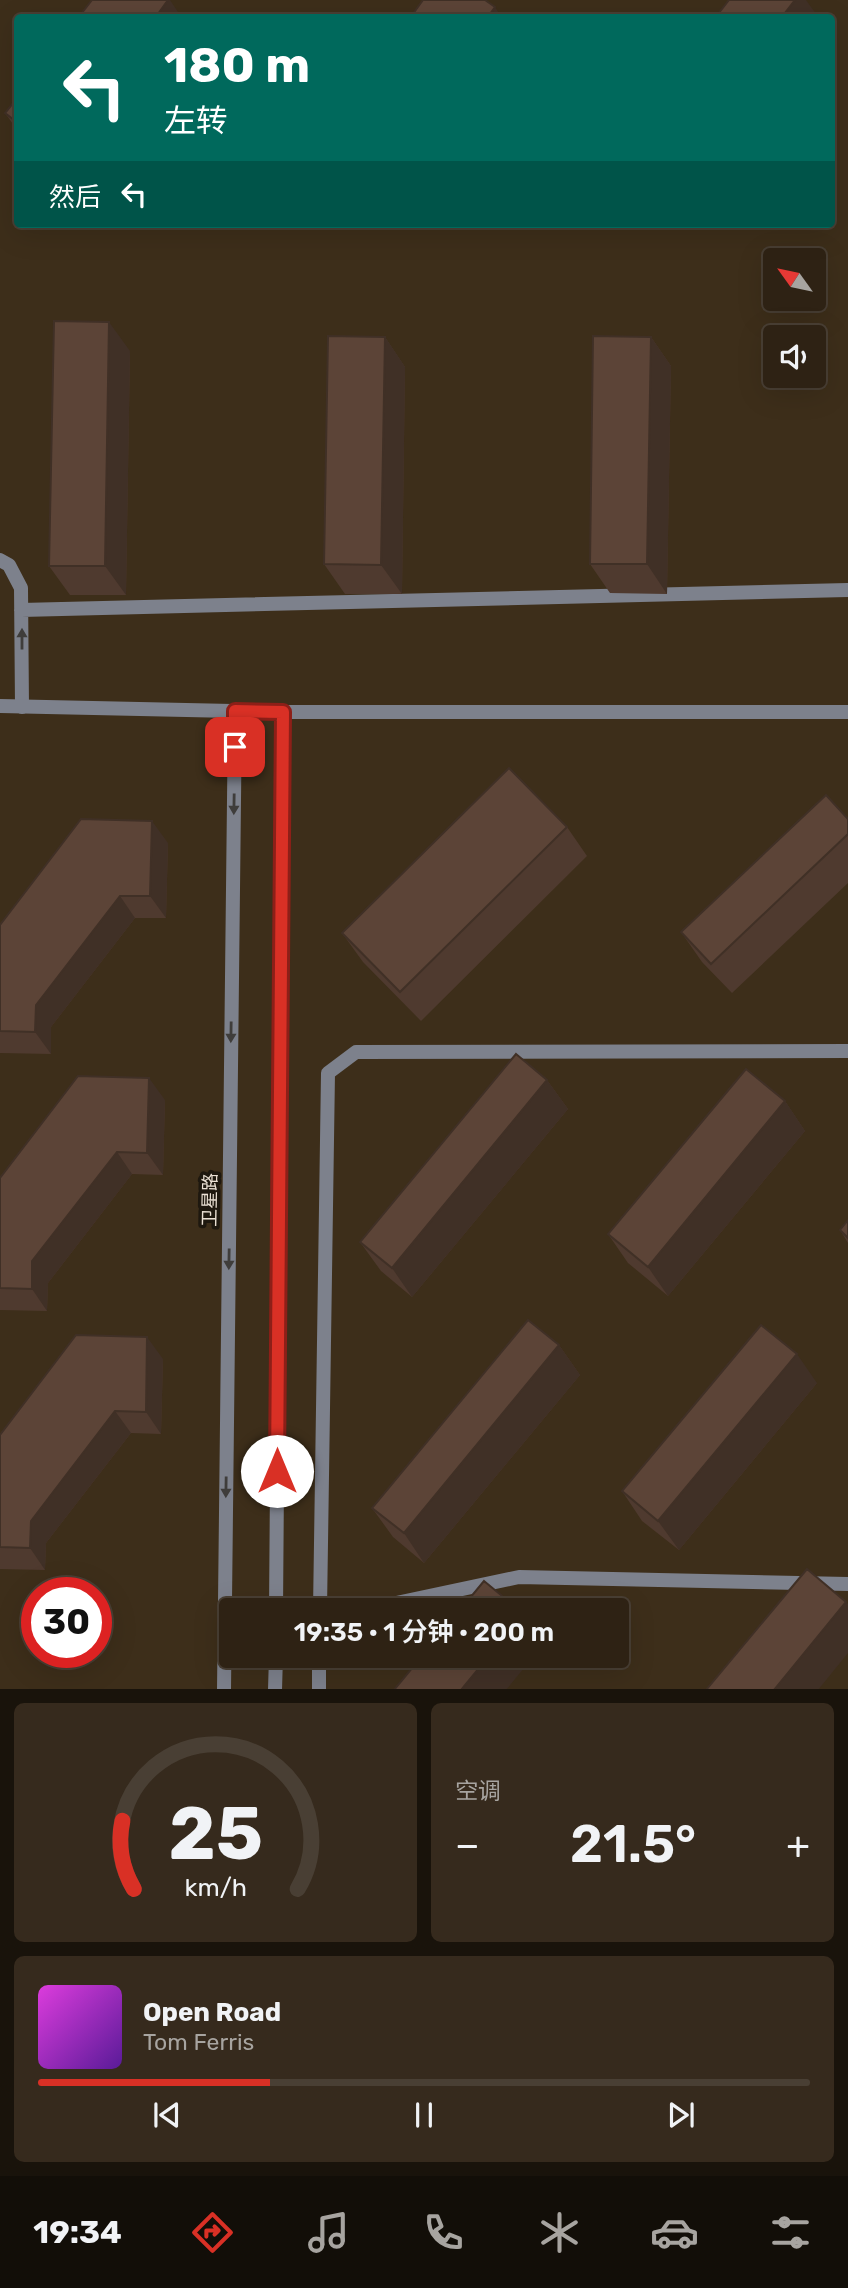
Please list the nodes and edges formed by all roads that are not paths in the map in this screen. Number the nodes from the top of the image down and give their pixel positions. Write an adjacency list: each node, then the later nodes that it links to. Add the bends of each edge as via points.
1 (0, 560): 3 (street, via 9,565 21,588)
2 (848, 590): 3 (street)
3 (22, 610): 5 (street, one-way to 3)
4 (0, 706): 5 (street)
5 (22, 707): 6 (street)
6 (235, 711): 7 (street); 11 (street, 卫星路, one-way to 11)
7 (283, 712): 8 (street); 12 (street)
8 (848, 712)
9 (848, 1051): 13 (street, via 356,1052 328,1073)
10 (848, 1584): 14 (street, via 519,1577)
11 (228, 1598)
12 (274, 1598)
13 (320, 1598)
14 (420, 1598)
15 (224, 1668): 18 (street, 卫星路)
16 (276, 1668): 19 (street)
17 (319, 1668): 20 (street)
18 (223, 1689)
19 (275, 1689)
20 (319, 1689)

